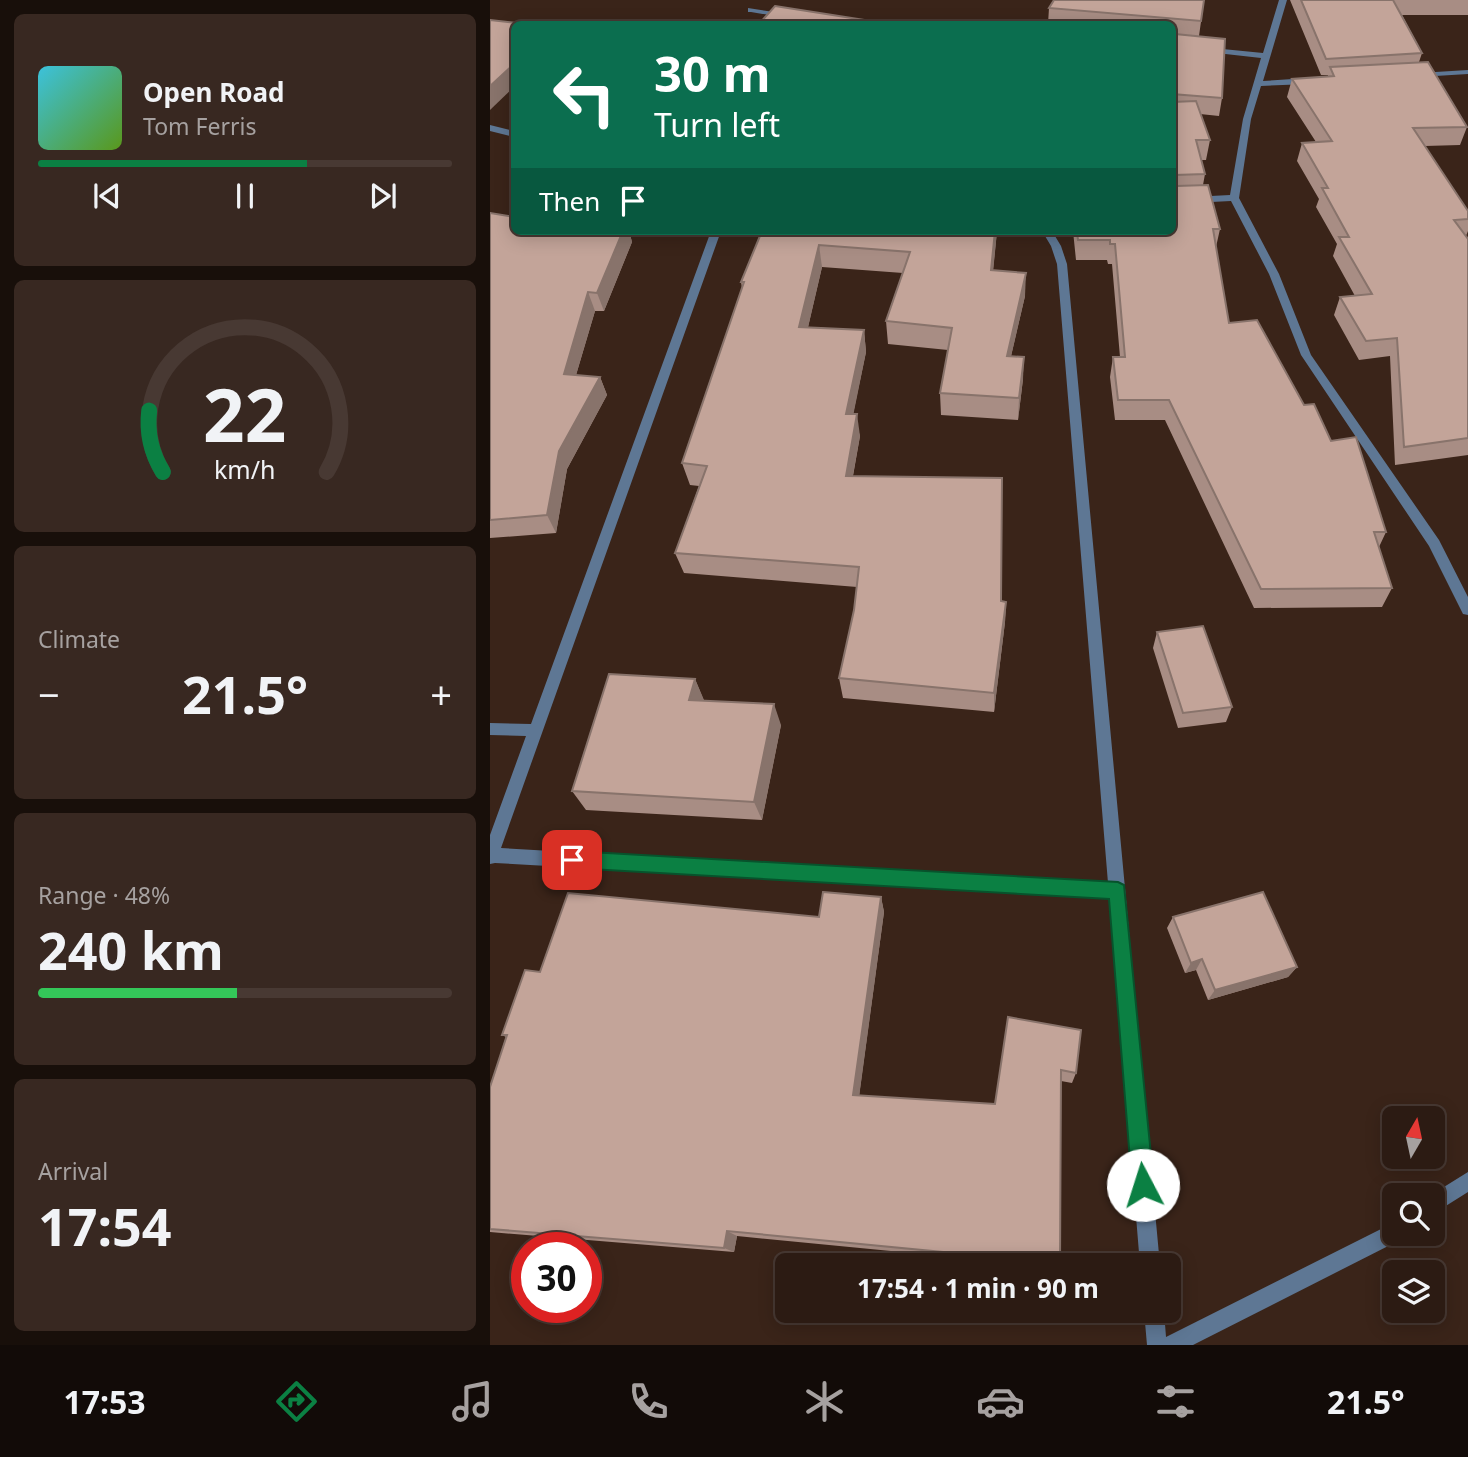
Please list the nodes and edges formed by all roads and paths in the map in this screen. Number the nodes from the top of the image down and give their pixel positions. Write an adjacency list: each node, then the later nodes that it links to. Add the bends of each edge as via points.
1 (1283, 0): 5 (street)
2 (751, 10): 3 (street)
3 (802, 18)
4 (1176, 46): 5 (street)
5 (1265, 56): 9 (street)
6 (1468, 72): 7 (street)
7 (1402, 76)
8 (1323, 80): 9 (street)
9 (1257, 84): 12 (street)
10 (490, 128): 11 (street)
11 (511, 133)
12 (1234, 198): 13 (street); 16 (street, via 1274,274 1306,355 1434,543)
13 (1176, 201)
14 (715, 235): 18 (street)
15 (1049, 235): 20 (street, via 1062,264)
16 (1468, 610)
17 (490, 729): 18 (street)
18 (534, 730): 19 (street)
19 (490, 856): 20 (street)
20 (1118, 891): 24 (street)
21 (1468, 1181): 22 (street)
22 (1445, 1197)
23 (1382, 1239): 27 (street)
24 (1149, 1253)
25 (1155, 1323): 26 (street)
26 (1157, 1345)
27 (1172, 1345)

